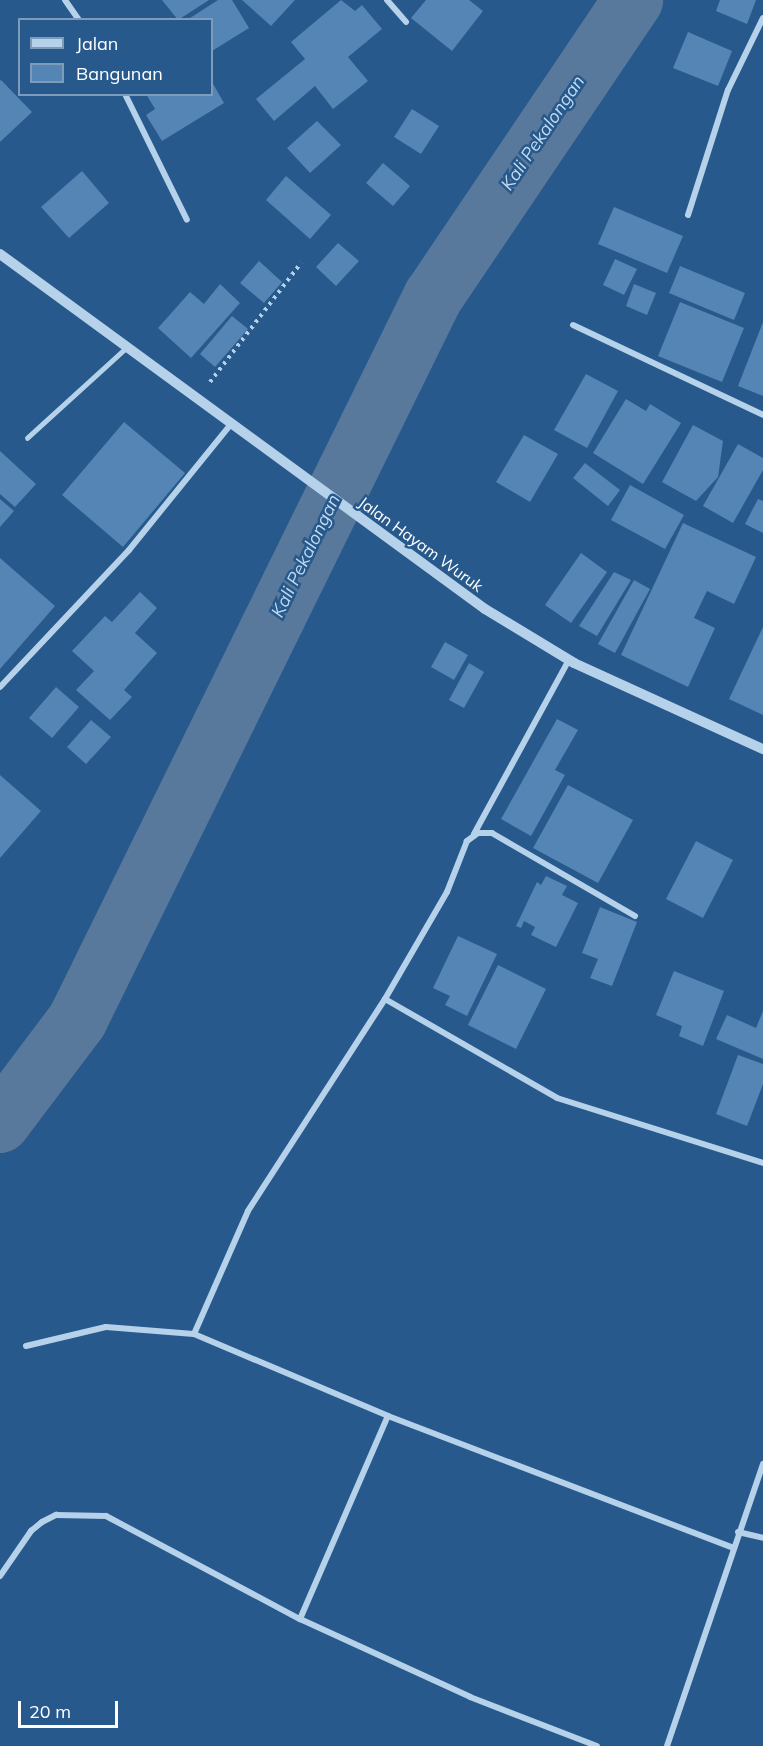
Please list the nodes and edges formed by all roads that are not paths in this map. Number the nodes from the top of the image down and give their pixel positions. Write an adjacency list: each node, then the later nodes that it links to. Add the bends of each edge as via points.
1 (65, 0): 3 (street)
2 (387, 0): 5 (street)
3 (78, 18)
4 (763, 18): 7 (street, via 728,90)
5 (406, 22)
6 (126, 96): 8 (street)
7 (688, 215)
8 (187, 220)
9 (0, 254): 11 (street, Jalan Hayam Wuruk)
10 (573, 325): 12 (street)
11 (126, 348): 13 (street, Jalan Hayam Wuruk); 14 (lane)
12 (763, 415)
13 (231, 424): 15 (street, Jalan Hayam Wuruk, via 485,609); 16 (street, via 129,550)
14 (27, 438)
15 (569, 660): 17 (street, Jalan Hayam Wuruk); 18 (street)
16 (0, 687)
17 (763, 749)
18 (473, 836): 19 (street, via 492,833); 20 (street, via 463,849 447,892)
19 (635, 916)
20 (385, 999): 21 (street, via 557,1098); 22 (street, via 248,1211)
21 (763, 1162)
22 (194, 1334): 23 (street, via 106,1327); 24 (street)
23 (26, 1346)
24 (388, 1416): 28 (street); 30 (street)
25 (763, 1464): 26 (street)
26 (738, 1532): 27 (street); 28 (street)
27 (763, 1538)
28 (733, 1548): 32 (street)
29 (0, 1576): 30 (street, via 31,1531 42,1522 57,1515 106,1516)
30 (300, 1619): 31 (street, via 470,1697)
31 (597, 1746)
32 (667, 1746)

